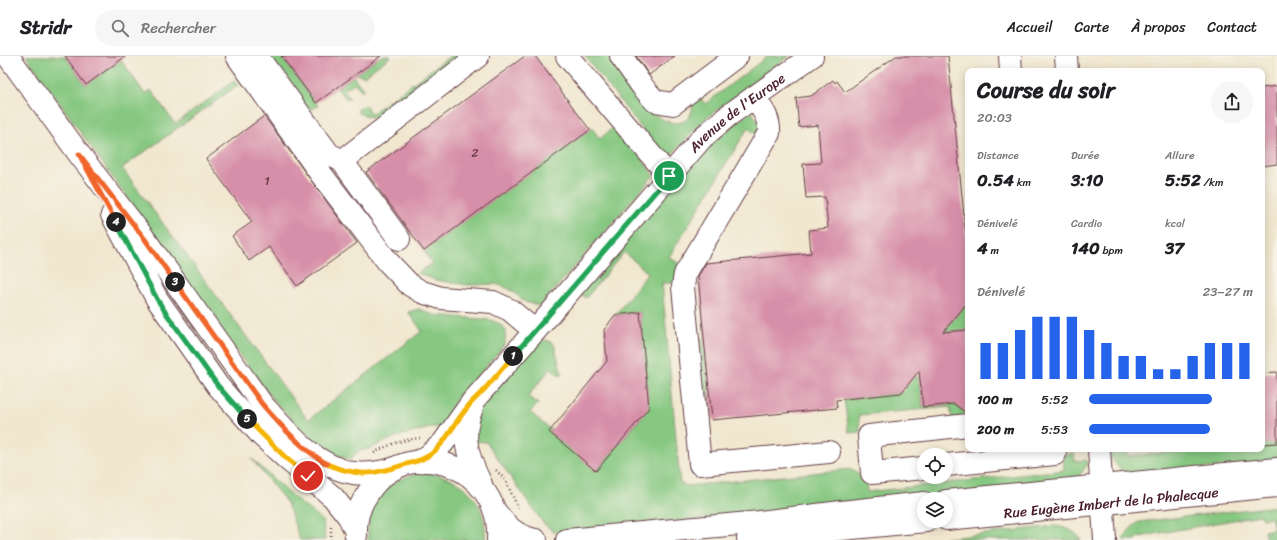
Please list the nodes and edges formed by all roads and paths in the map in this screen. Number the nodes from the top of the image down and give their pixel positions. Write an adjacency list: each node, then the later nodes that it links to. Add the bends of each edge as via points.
1 (8, 56): 14 (street)
2 (237, 56): 18 (street, via 318,170 388,262 410,285 441,298 493,302 510,310)
3 (257, 56): 15 (street, via 329,154)
4 (478, 56): 15 (street)
5 (567, 56): 16 (street)
6 (621, 56): 7 (street, via 655,101 673,104)
7 (737, 56)
8 (812, 56): 13 (street, Avenue de l'Europe)
9 (1010, 56): 11 (street)
10 (1066, 56): 12 (street)
11 (1011, 68)
12 (1067, 68)
13 (754, 97): 16 (street, Avenue de l'Europe, via 710,131); 21 (street, via 768,118 769,133 685,274 683,287 700,464)
14 (79, 154): 26 (street, via 144,238 262,404 278,422 310,452 340,470 366,474); 37 (street, via 157,299 218,386 262,436 333,497 349,517)
15 (342, 161): 17 (street)
16 (669, 176): 18 (street, Avenue de l'Europe)
17 (399, 238)
18 (535, 331): 19 (street, Avenue de l'Europe)
19 (481, 393): 24 (street, Avenue de l'Europe, via 465,410 443,443); 30 (street, Avenue de l'Europe, via 468,418 466,430 468,454)
20 (965, 425): 27 (street, via 869,436 872,473)
21 (829, 452)
22 (1056, 452): 25 (street, via 1056,454)
23 (1099, 452): 31 (street)
24 (418, 462): 26 (street); 30 (street, via 441,463 455,467)
25 (953, 464)
26 (396, 468): 37 (street, via 382,477 365,498 358,514)
27 (917, 469)
28 (1277, 469): 31 (street, Rue Eugène Imbert de la Phalecque)
29 (1277, 486): 31 (street, Rue Eugène Imbert de la Phalecque)
30 (485, 491): 34 (street, Avenue de l'Europe)
31 (1102, 495): 32 (street, Rue Eugène Imbert de la Phalecque); 35 (street, Rue Eugène Imbert de la Phalecque); 42 (street)
32 (953, 501)
33 (917, 505): 40 (street)
34 (495, 511): 38 (street); 39 (street, via 512,531)
35 (953, 518)
36 (917, 522): 41 (street)
37 (356, 536)
38 (498, 540)
39 (536, 540)
40 (567, 540)
41 (729, 540)
42 (1105, 540)

